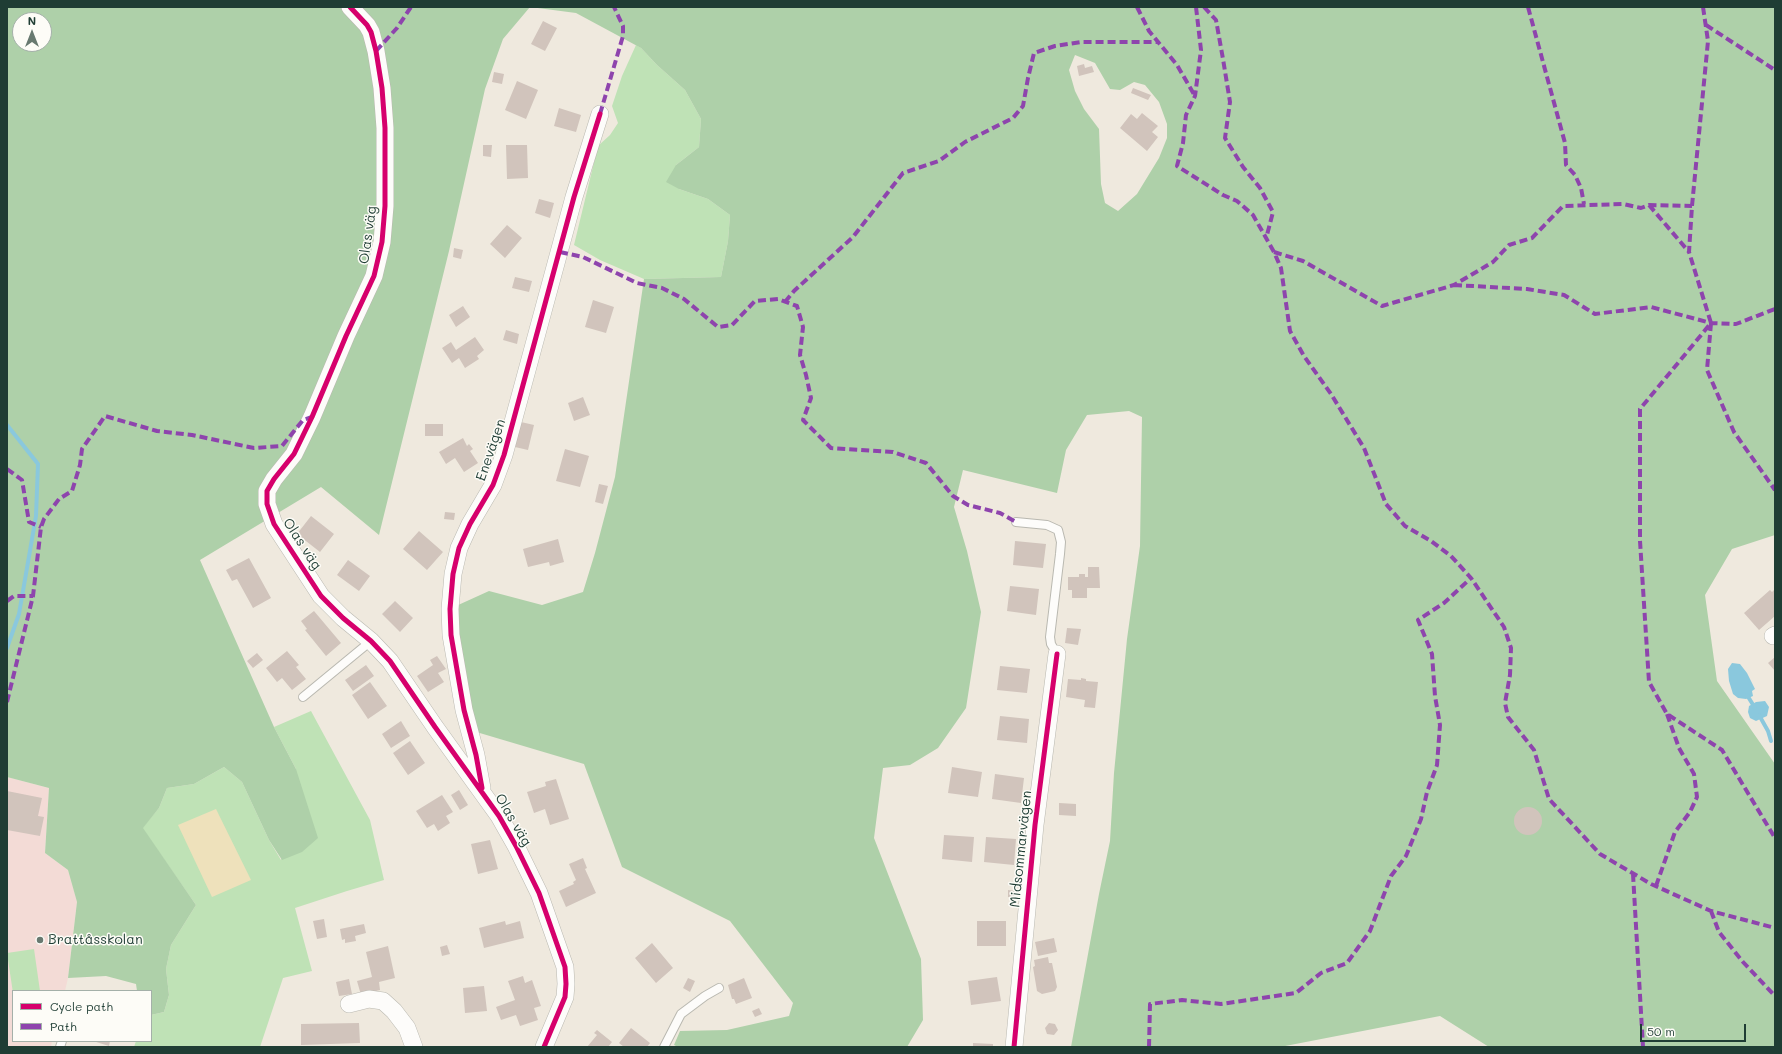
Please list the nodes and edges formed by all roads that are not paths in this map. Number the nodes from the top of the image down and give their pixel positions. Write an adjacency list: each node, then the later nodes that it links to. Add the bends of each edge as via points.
1 (350, 7): 4 (street, Olas väg, via 371,32 382,88 385,206 382,242 374,276 294,454 267,491 267,504 274,524 322,596)
2 (600, 114): 7 (street, Enevägen, via 574,197 504,455 494,485 470,524 459,548 453,574 450,609 453,650)
3 (1016, 522): 5 (lane, via 1047,525 1058,530 1061,542 1050,637)
4 (371, 641): 6 (lane); 7 (street, Olas väg, via 390,661)
5 (1057, 654): 13 (street, Midsommarvägen, via 1034,825)
6 (303, 697)
7 (484, 794): 11 (street, Olas väg, via 507,830 539,893 565,967 565,997)
8 (719, 988): 12 (lane, via 681,1014)
9 (349, 1004): 10 (street, via 369,999 384,1001 407,1028)
10 (414, 1047)
11 (544, 1047)
12 (664, 1047)
13 (1014, 1047)

